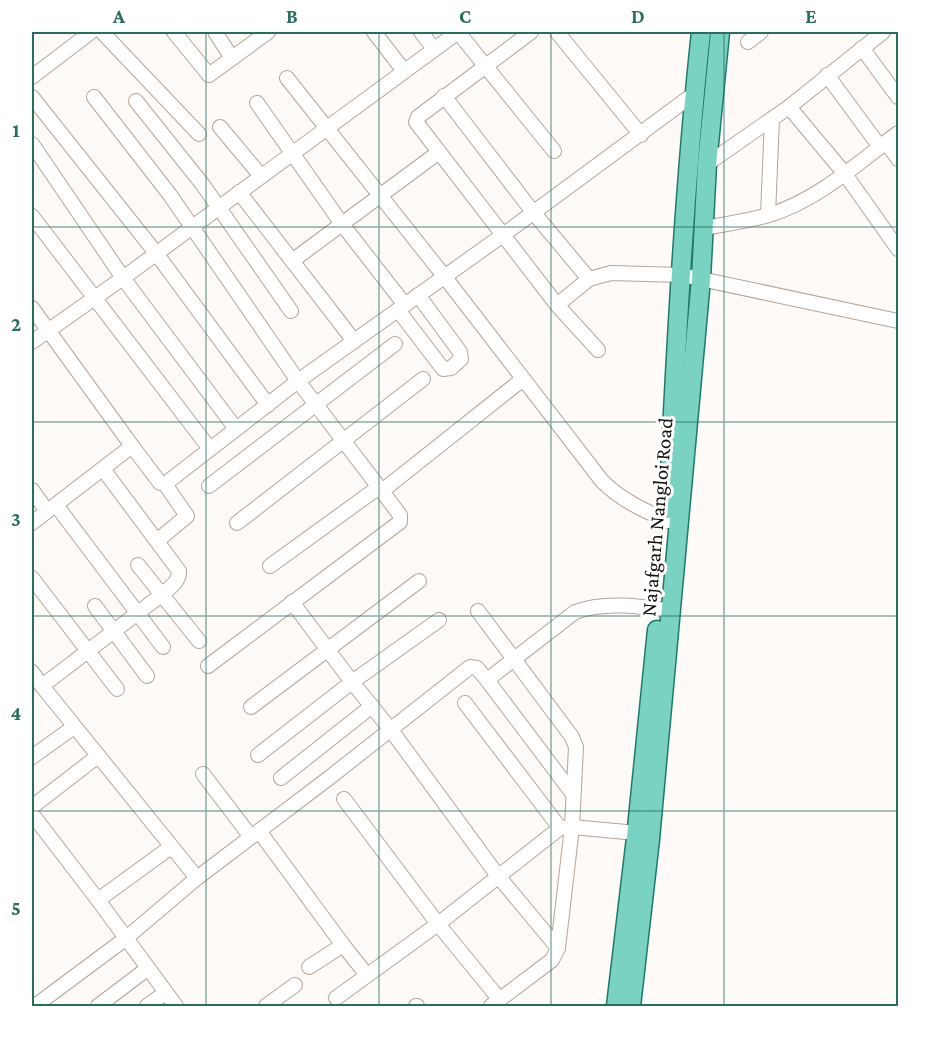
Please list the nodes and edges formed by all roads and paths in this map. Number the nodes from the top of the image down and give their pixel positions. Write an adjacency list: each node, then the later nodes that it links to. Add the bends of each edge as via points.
1 (91, 32): 22 (street)
2 (102, 32): 36 (street)
3 (174, 32): 18 (street, via 207,74)
4 (215, 32): 18 (street)
5 (374, 32): 20 (street)
6 (421, 32): 17 (street)
7 (458, 32): 17 (street); 19 (street)
8 (531, 32): 19 (street)
9 (557, 32): 37 (street)
10 (701, 32): 24 (main road, Najafgarh Nangloi Road)
11 (720, 32): 44 (main road, Najafgarh Nangloi Road)
12 (761, 32): 15 (street)
13 (263, 33): 18 (street)
14 (875, 34): 16 (street)
15 (748, 42)
16 (862, 48): 21 (street); 28 (street)
17 (434, 49): 20 (street)
18 (232, 58)
19 (484, 65): 25 (street); 41 (street)
20 (404, 71): 34 (street)
21 (827, 75): 31 (street); 39 (street)
22 (32, 77)
23 (287, 78): 34 (street)
24 (694, 94): 37 (street); 60 (main road, Najafgarh Nangloi Road)
25 (444, 96): 40 (street, via 416,122); 50 (street)
26 (32, 97): 58 (street)
27 (94, 97): 54 (street)
28 (898, 97)
29 (136, 101): 49 (street)
30 (256, 103): 42 (street)
31 (789, 107): 32 (street); 45 (street)
32 (772, 119): 44 (street); 51 (street)
33 (220, 127): 46 (street)
34 (327, 127): 42 (street); 48 (street)
35 (898, 133): 39 (street)
36 (199, 134)
37 (641, 135): 50 (street)
38 (32, 144): 62 (street)
39 (883, 144): 43 (street); 45 (street)
40 (439, 152): 48 (street); 56 (street)
41 (554, 152)
42 (293, 153): 46 (street); 53 (street)
43 (898, 159)
44 (707, 164): 55 (main road, Najafgarh Nangloi Road)
45 (844, 174): 51 (street, via 812,196); 57 (street)
46 (261, 176): 47 (street)
47 (240, 192): 49 (street); 59 (street)
48 (381, 196): 53 (street); 61 (street)
49 (217, 208): 54 (street); 70 (street)
50 (533, 212): 56 (street); 63 (street)
51 (768, 215): 55 (street)
52 (32, 216): 66 (street)
53 (342, 224): 59 (street); 68 (street)
54 (192, 227): 58 (street); 79 (street)
55 (705, 228): 64 (main road, Najafgarh Nangloi Road)
56 (503, 235): 61 (street); 67 (street)
57 (898, 249)
58 (156, 253): 62 (street); 80 (street)
59 (292, 261): 73 (street)
60 (682, 275): 63 (street, via 610,273); 64 (street); 92 (main road, Najafgarh Nangloi Road)
61 (444, 276): 65 (street); 78 (street)
62 (123, 278): 66 (street); 82 (street)
63 (589, 279): 67 (street)
64 (701, 279): 71 (street); 103 (main road, Najafgarh Nangloi Road)
65 (418, 295): 68 (street); 68 (street, via 460,352 460,359 451,368 443,369)
66 (94, 298): 72 (street); 85 (street)
67 (557, 305): 76 (street)
68 (401, 307): 73 (street)
69 (32, 308): 72 (street)
70 (291, 311)
71 (898, 321)
72 (48, 331): 74 (street); 84 (street)
73 (354, 341): 79 (street)
74 (32, 342)
75 (395, 344): 81 (street)
76 (598, 350)
77 (423, 379): 83 (street)
78 (523, 379): 89 (street); 92 (street, via 614,494)
79 (298, 381): 80 (street); 81 (street)
80 (268, 405): 82 (street)
81 (316, 405): 83 (street); 88 (street)
82 (236, 429): 85 (street)
83 (343, 440): 89 (street); 93 (street)
84 (132, 446): 86 (street); 87 (street, via 160,483)
85 (210, 449): 87 (street)
86 (103, 469): 91 (street); 95 (street)
87 (165, 484): 95 (street, via 187,516)
88 (209, 486)
89 (380, 489): 97 (street); 101 (street, via 400,515 400,522)
90 (32, 490): 91 (street)
91 (52, 508): 94 (street); 105 (street)
92 (668, 521): 103 (main road, Najafgarh Nangloi Road)
93 (237, 523)
94 (32, 524)
95 (157, 541): 100 (street, via 179,571 177,581)
96 (138, 565): 100 (street)
97 (270, 566)
98 (32, 578): 111 (street)
99 (419, 581): 110 (street)
100 (162, 595): 105 (street); 108 (street)
101 (292, 602): 110 (street); 113 (street)
102 (95, 606): 107 (street)
103 (665, 610): 112 (street, via 586,608 575,612); 135 (main road, Najafgarh Nangloi Road); 158 (main road, Najafgarh Nangloi Road, via 650,839)
104 (478, 611): 112 (street)
105 (138, 613): 107 (street); 109 (street)
106 (439, 620): 117 (street)
107 (113, 633): 111 (street); 115 (street)
108 (199, 641)
109 (163, 647)
110 (328, 651): 117 (street); 122 (street)
111 (88, 652): 118 (street); 119 (street)
112 (513, 660): 116 (street); 130 (street, via 572,737 576,747)
113 (208, 666)
114 (32, 672): 118 (street)
115 (147, 676)
116 (487, 680): 124 (street, via 477,668 470,667); 130 (street)
117 (352, 682): 121 (street); 125 (street)
118 (42, 686): 123 (street)
119 (117, 688)
120 (465, 704): 134 (street)
121 (372, 706): 124 (street); 129 (street)
122 (251, 707)
123 (75, 727): 126 (street); 127 (street)
124 (392, 730): 136 (street); 138 (street)
125 (258, 755)
126 (98, 756): 132 (street); 137 (street)
127 (32, 757)
128 (203, 774): 136 (street)
129 (281, 778)
130 (573, 795): 134 (street)
131 (344, 799): 141 (street)
132 (32, 807)
133 (32, 814): 140 (street)
134 (566, 827): 135 (street); 138 (street); 144 (street)
135 (637, 833): 157 (main road, Najafgarh Nangloi Road)
136 (255, 834): 139 (street); 143 (street)
137 (171, 847): 139 (street); 140 (street)
138 (498, 876): 141 (street); 144 (street)
139 (197, 878): 142 (street)
140 (98, 900): 142 (street)
141 (438, 924): 147 (street); 151 (street)
142 (125, 939): 146 (street); 152 (street)
143 (343, 945): 145 (street); 147 (street)
144 (558, 948): 151 (street, via 552,960)
145 (309, 968)
146 (147, 969): 149 (street); 153 (street)
147 (368, 975): 150 (street)
148 (295, 985): 156 (street)
149 (165, 993): 154 (street); 155 (street)
150 (336, 998)
151 (496, 1004)
152 (35, 1006)
153 (98, 1006)
154 (147, 1006)
155 (176, 1006)
156 (266, 1006)
157 (616, 1006)
158 (630, 1006)

